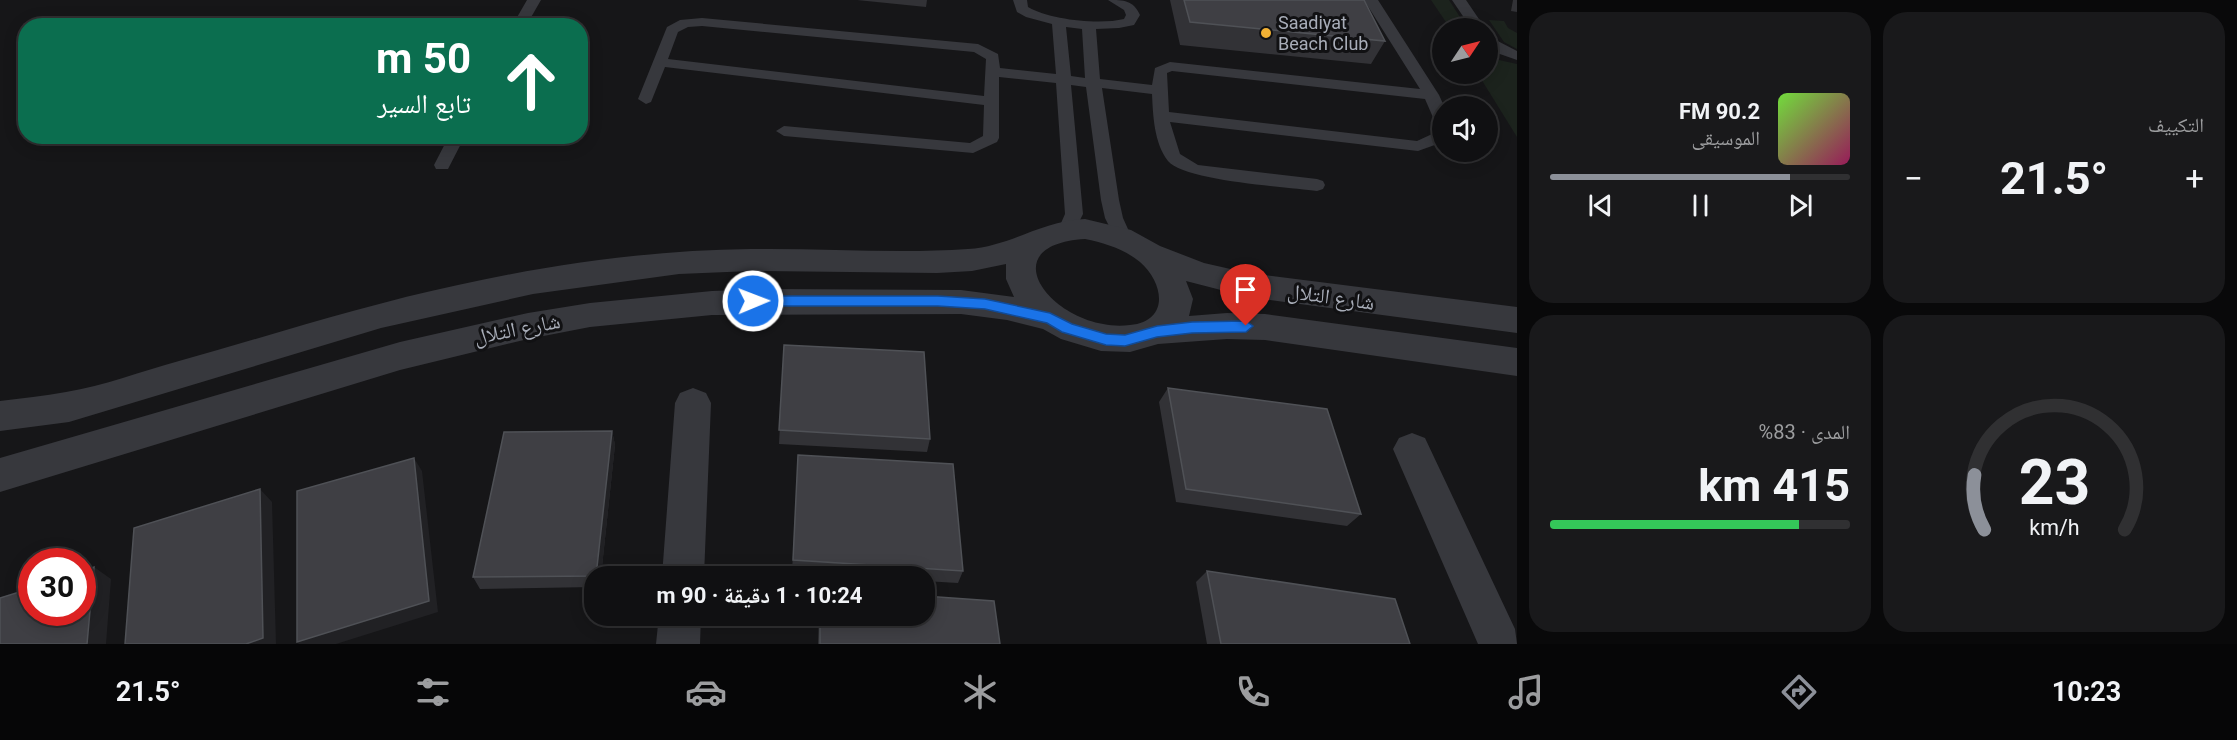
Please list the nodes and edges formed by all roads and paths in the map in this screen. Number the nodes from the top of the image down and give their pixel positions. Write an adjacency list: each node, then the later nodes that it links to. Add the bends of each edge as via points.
1 (534, 0): 6 (lane)
2 (1020, 0): 8 (lane, via 1027,13)
3 (1115, 0): 9 (lane, via 1130,8 1132,19 1117,25)
4 (1371, 0): 17 (lane)
5 (1459, 0): 7 (lane)
6 (524, 18)
7 (1471, 18)
8 (1059, 21): 9 (lane); 14 (lane)
9 (1089, 24): 15 (lane)
10 (1498, 47): 11 (lane)
11 (1517, 56)
12 (660, 62): 13 (lane, via 672,30 685,23 702,22 978,48 993,57); 18 (lane); 19 (lane)
13 (992, 72): 14 (lane); 19 (lane)
14 (1064, 78): 15 (lane); 26 (lane, via 1074,214)
15 (1093, 81): 16 (lane); 27 (lane, via 1112,209)
16 (1159, 90): 17 (lane, via 1160,71 1170,66); 20 (lane)
17 (1431, 95)
18 (646, 99)
19 (991, 101): 21 (lane, via 991,138 973,148)
20 (1161, 116): 22 (lane, via 1418,146); 25 (lane, via 1172,156 1179,163 1195,170)
21 (784, 131)
22 (1432, 141)
23 (453, 144): 24 (lane)
24 (442, 165)
25 (1317, 185)
26 (1067, 230): 27 (street, via 1104,232); 28 (street, via 1054,232)
27 (1123, 238): 29 (street)
28 (1033, 244): 30 (street, via 1022,262 1023,284 1037,307); 35 (street, شارع التلال, via 972,260 741,260 533,282 381,316 90,401)
29 (1150, 254): 31 (street, شارع التلال, via 1198,273 1248,285); 32 (street, via 1168,273 1177,294 1176,309)
30 (1050, 318): 32 (street, via 1067,328 1106,340 1125,340); 37 (street, شارع التلال, via 985,304 938,301 712,303 590,315 400,356)
31 (1517, 320)
32 (1157, 331): 33 (street, شارع التلال, via 1265,327)
33 (1517, 362)
34 (693, 403): 38 (street)
35 (0, 416)
36 (1412, 449): 41 (street)
37 (0, 475)
38 (683, 566)
39 (679, 626): 40 (street)
40 (678, 644)
41 (1500, 644)

